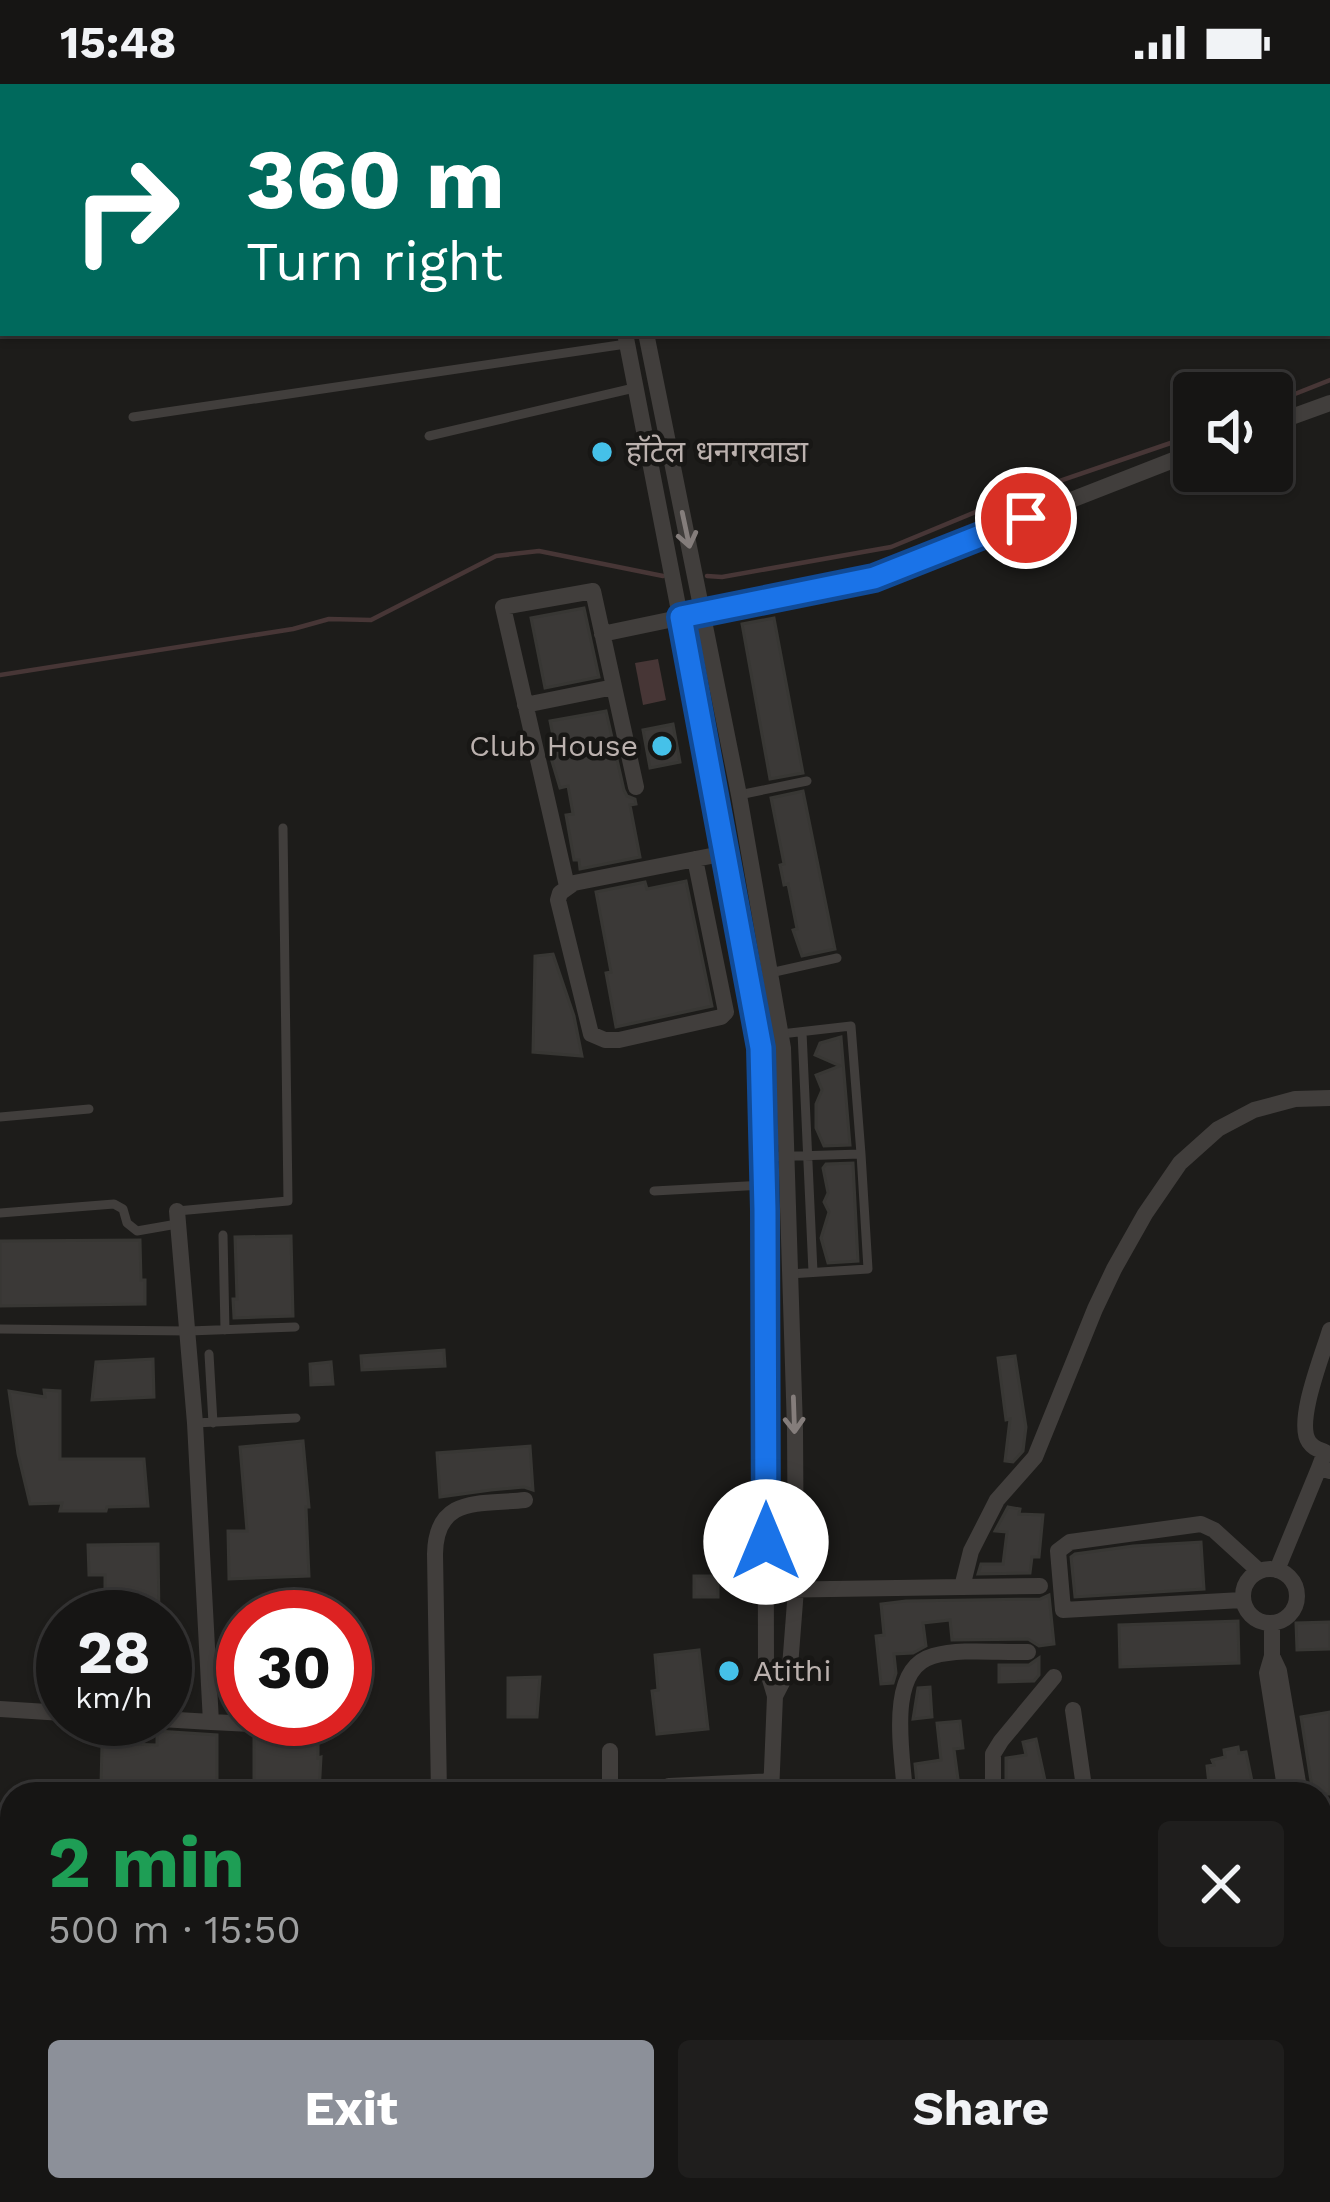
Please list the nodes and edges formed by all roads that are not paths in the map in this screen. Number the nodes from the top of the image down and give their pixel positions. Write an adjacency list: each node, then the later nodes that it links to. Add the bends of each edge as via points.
1 (647, 336): 9 (street, one-way to 9)
2 (626, 339): 3 (street); 5 (lane)
3 (635, 387): 7 (lane); 10 (street)
4 (1330, 404): 6 (street)
5 (133, 417)
6 (1293, 417)
7 (429, 436)
8 (1173, 460): 9 (street, via 874,578)
9 (704, 613): 10 (street); 16 (street)
10 (681, 617): 11 (street); 19 (street)
11 (602, 634): 12 (street); 13 (street, via 593,591 502,607)
12 (614, 687): 13 (street); 15 (street)
13 (525, 705): 21 (street)
14 (807, 781): 16 (lane)
15 (636, 787)
16 (739, 794): 18 (street)
17 (284, 828): 36 (lane, via 288,1201)
18 (748, 849): 19 (lane); 23 (street)
19 (726, 853): 20 (street); 31 (street, via 761,1048)
20 (695, 859): 21 (street); 21 (street, via 726,1012 619,1040 591,1034 558,900)
21 (567, 886)
22 (837, 958): 23 (lane)
23 (770, 973): 25 (street)
24 (802, 1032): 25 (lane); 29 (lane, via 851,1026); 30 (lane)
25 (781, 1034): 32 (street)
26 (1330, 1098): 52 (street, via 1253,1110 1180,1163 1114,1269 1035,1457 997,1500)
27 (89, 1109): 28 (lane)
28 (0, 1117)
29 (861, 1154): 30 (lane); 38 (lane, via 868,1269)
30 (809, 1156): 32 (lane); 38 (lane)
31 (764, 1157): 32 (lane); 33 (street)
32 (786, 1158): 39 (street)
33 (765, 1185): 34 (lane); 54 (street)
34 (654, 1191)
35 (0, 1214): 36 (lane, via 114,1204 137,1231)
36 (178, 1217): 44 (street)
37 (224, 1235): 42 (lane)
38 (813, 1272): 39 (lane)
39 (789, 1274): 53 (street, one-way to 53)
40 (295, 1327): 42 (lane)
41 (0, 1329): 44 (lane)
42 (225, 1330): 44 (lane)
43 (1330, 1330): 48 (street, via 1305,1414 1306,1438)
44 (189, 1331): 47 (street)
45 (209, 1354): 47 (lane)
46 (296, 1418): 47 (lane)
47 (204, 1423): 65 (street)
48 (1326, 1461): 50 (street)
49 (525, 1500): 68 (street, via 460,1507 439,1526)
50 (1268, 1570): 55 (street, via 1246,1582); 55 (street, via 1201,1524 1070,1542 1058,1551 1063,1610); 56 (street, via 1292,1580 1297,1598 1290,1615)
51 (1040, 1586): 52 (street)
52 (962, 1587): 53 (street)
53 (796, 1589): 54 (street); 60 (street, via 790,1666)
54 (766, 1590): 60 (street, via 766,1666)
55 (1242, 1600): 56 (street, via 1256,1620)
56 (1272, 1624): 58 (street)
57 (1028, 1652): 71 (street, via 938,1655 915,1665 901,1700)
58 (1270, 1665): 74 (street); 75 (street, via 1279,1670)
59 (1054, 1677): 72 (street, via 1000,1741)
60 (775, 1696): 70 (street)
61 (0, 1709): 63 (street)
62 (1072, 1710): 73 (street)
63 (36, 1711)
64 (192, 1721): 65 (street)
65 (211, 1722): 66 (street)
66 (216, 1722)
67 (610, 1751): 69 (street)
68 (439, 1782)
69 (610, 1782)
70 (772, 1782)
71 (904, 1782)
72 (993, 1782)
73 (1082, 1782)
74 (1285, 1782)
75 (1298, 1782)

